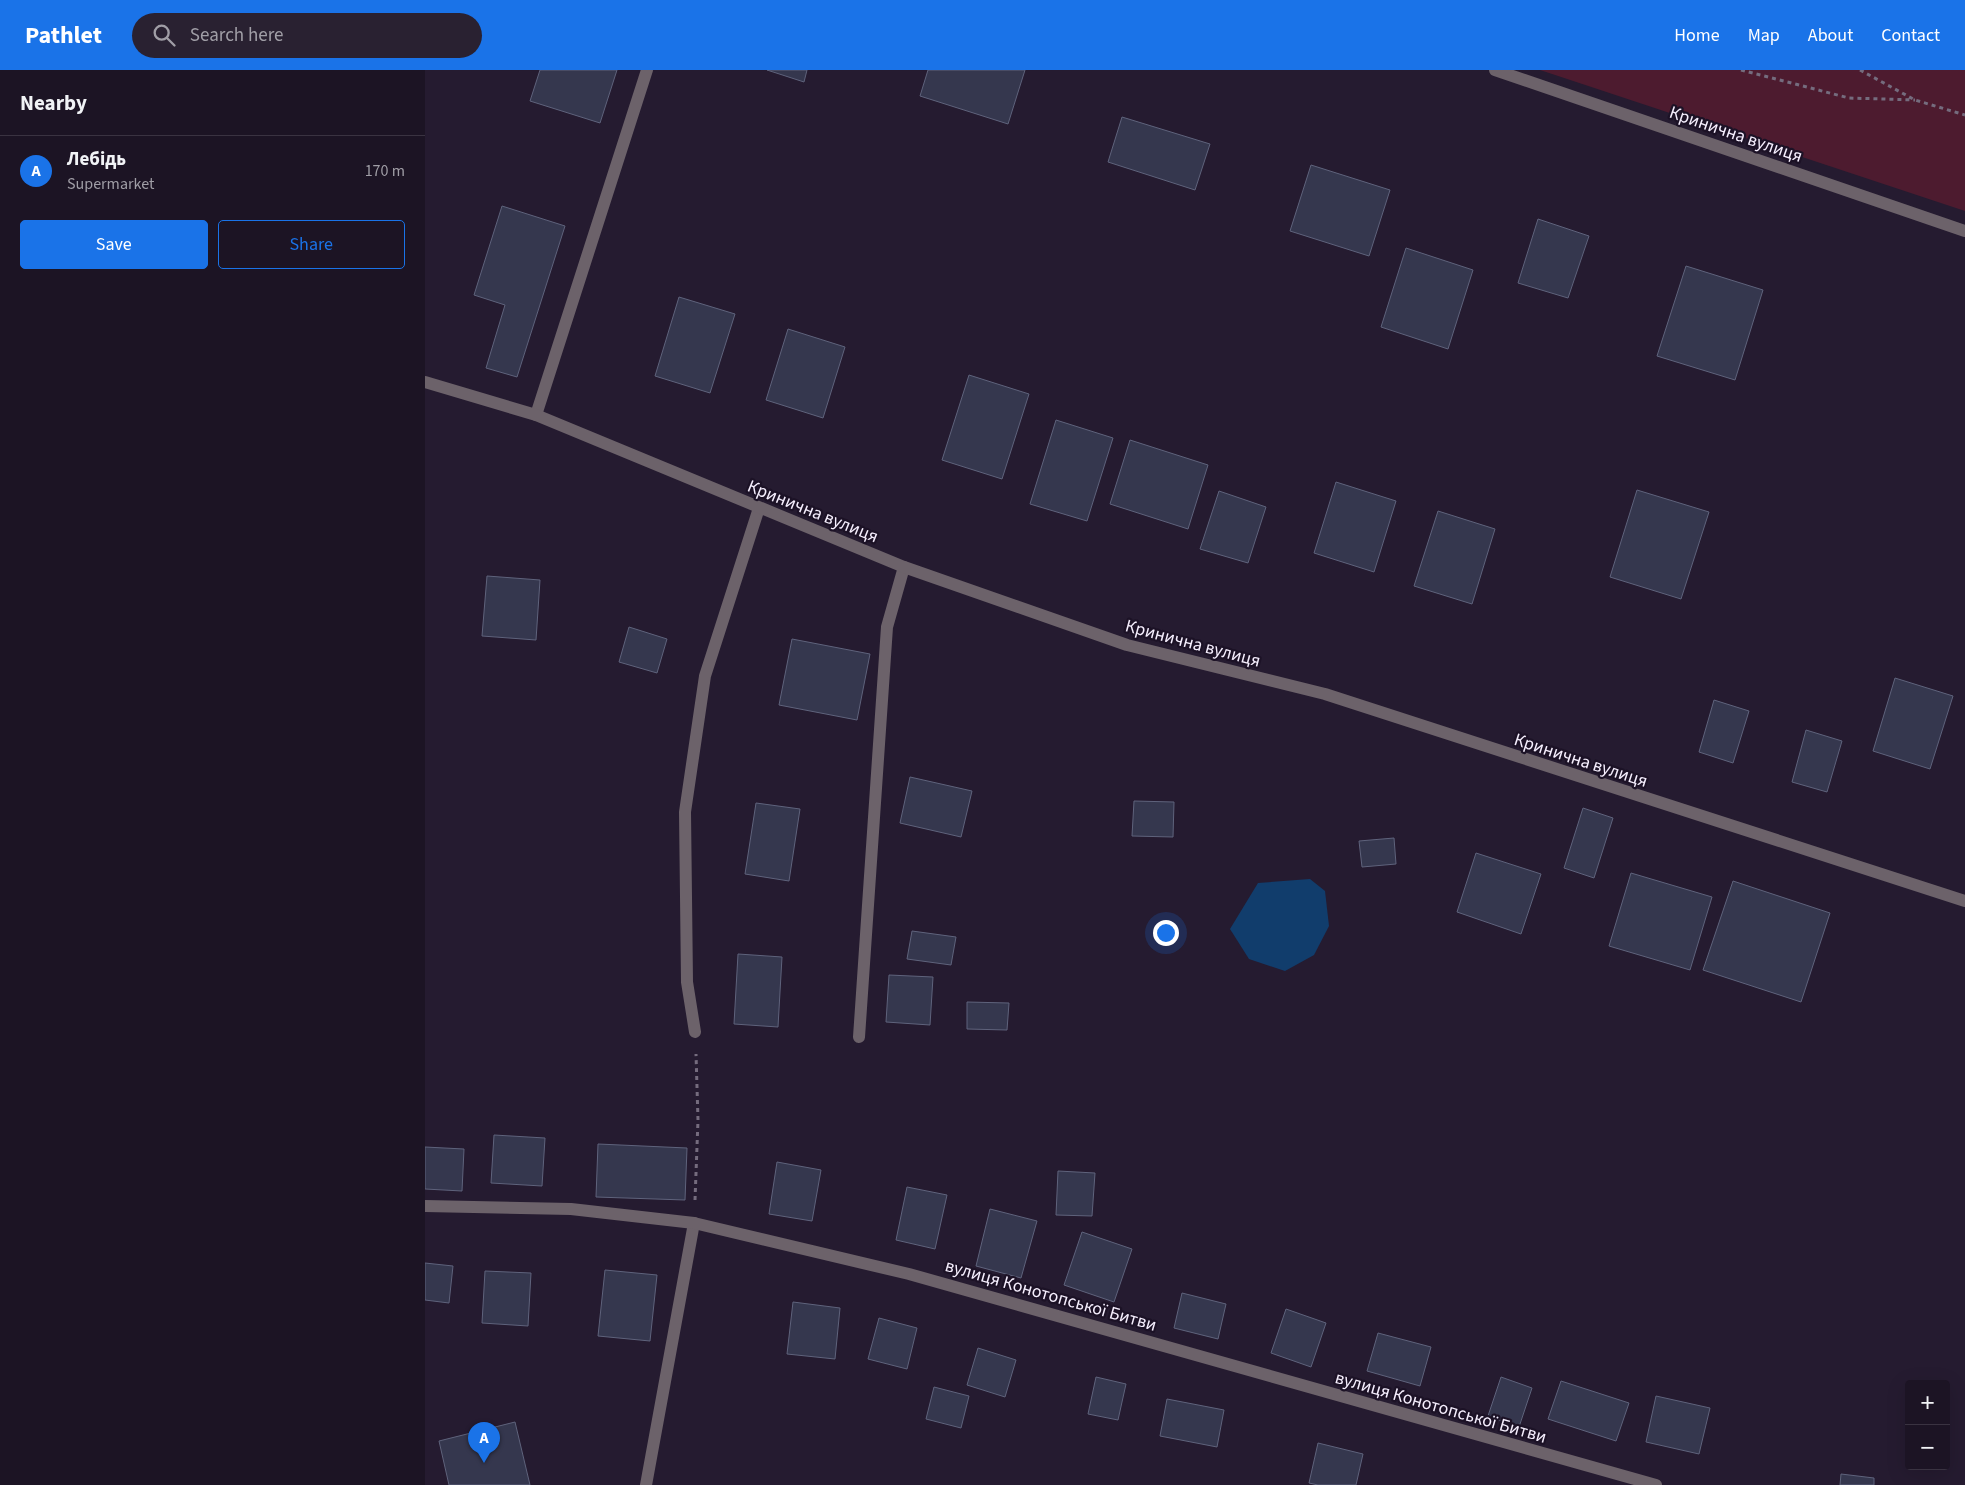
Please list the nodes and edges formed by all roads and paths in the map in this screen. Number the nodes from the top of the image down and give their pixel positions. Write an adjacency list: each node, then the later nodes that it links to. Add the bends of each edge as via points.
1 (647, 70): 9 (street)
2 (1495, 70): 7 (street, Кринична вулиця)
3 (1741, 70): 5 (path, via 1849,98)
4 (1860, 70): 5 (path)
5 (1915, 100): 6 (path)
6 (1965, 115)
7 (1965, 232)
8 (425, 382): 9 (street, Кринична вулиця)
9 (536, 415): 10 (street, Кринична вулиця)
10 (759, 508): 11 (street, Кринична вулиця); 13 (street, via 705,676 685,812 687,982)
11 (904, 566): 12 (street, Кринична вулиця, via 1127,645 1325,694); 14 (street, via 887,627)
12 (1965, 901)
13 (695, 1032): 16 (path, via 698,1120)
14 (859, 1037)
15 (425, 1206): 16 (street, вулиця Конотопської Битви, via 571,1209)
16 (694, 1223): 17 (street); 18 (street, вулиця Конотопської Битви, via 918,1276)
17 (646, 1485)
18 (1656, 1485)

